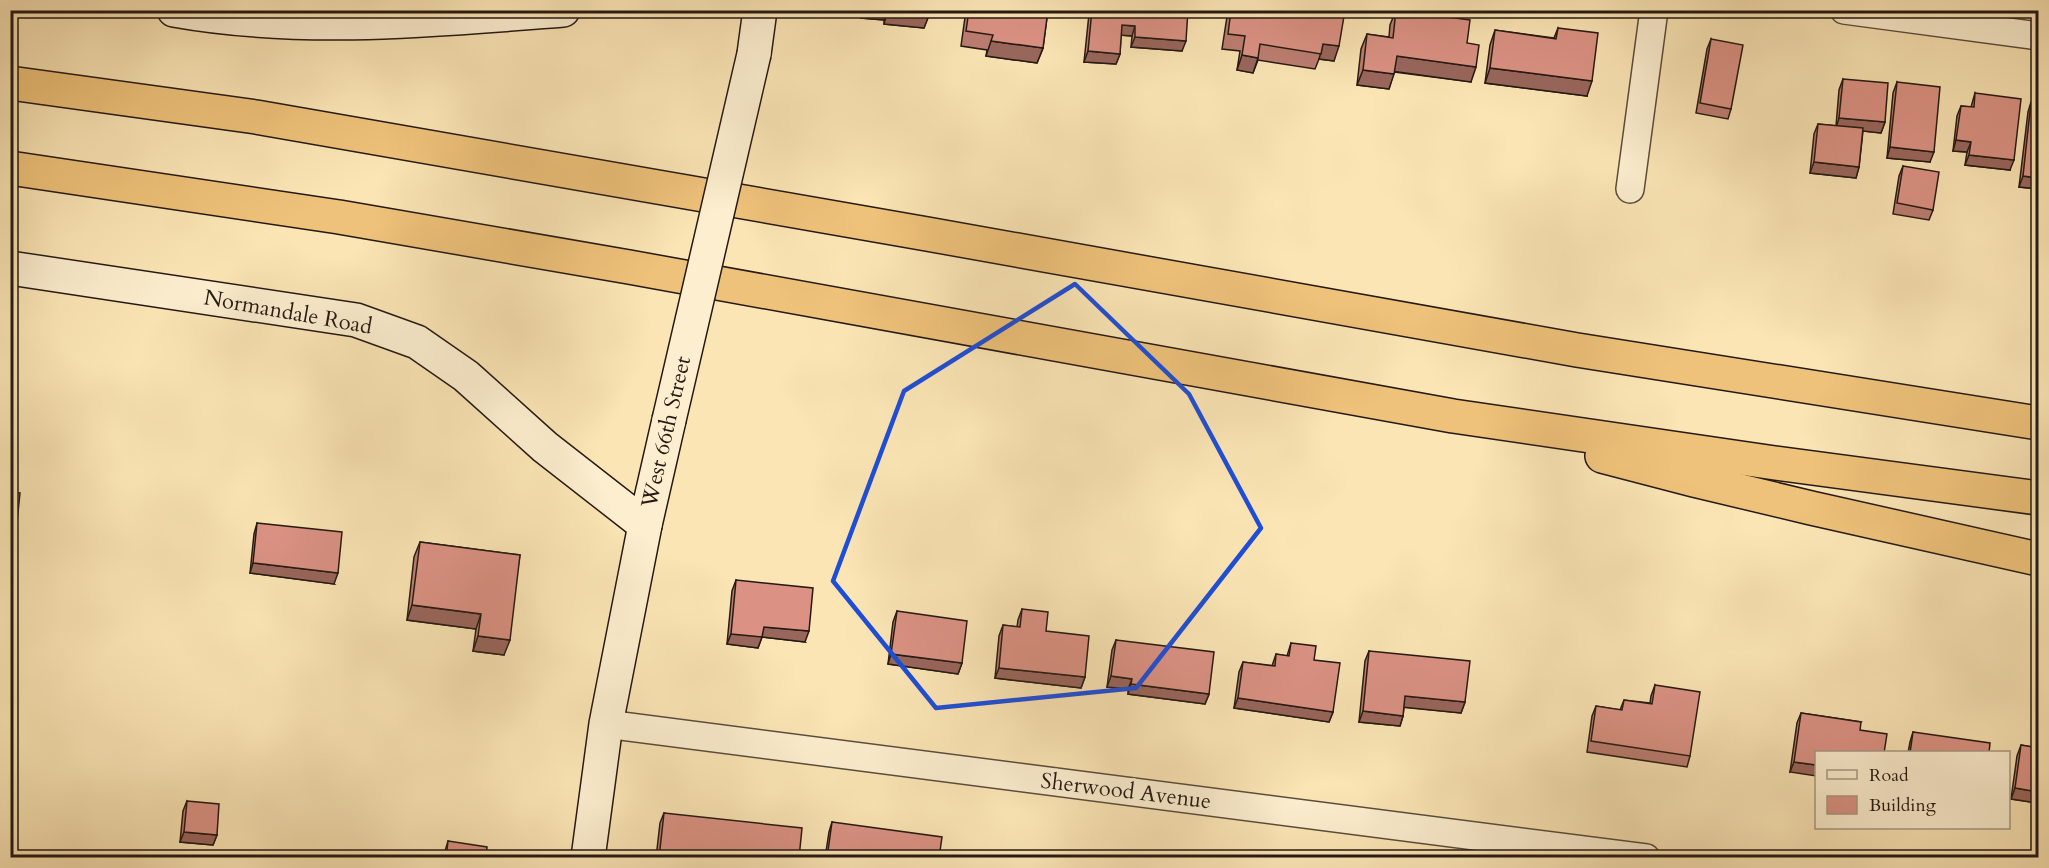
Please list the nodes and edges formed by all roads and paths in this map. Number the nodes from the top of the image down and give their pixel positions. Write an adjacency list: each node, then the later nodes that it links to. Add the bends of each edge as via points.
1 (174, 10): 2 (street, via 301,24 410,22)
2 (562, 10)
3 (760, 10): 14 (street, West 66th Street, bridge, via 754,54)
4 (1654, 10): 9 (street)
5 (1844, 10): 6 (street)
6 (2038, 36)
7 (10, 83): 12 (highway, via 268,119 1578,350)
8 (10, 168): 11 (highway, via 339,217)
9 (1630, 189)
10 (10, 268): 14 (street, Normandale Road, via 356,320 417,342 466,376 545,447)
11 (1453, 416): 13 (highway); 15 (highway, via 1694,480)
12 (2038, 423)
13 (2038, 498)
14 (645, 525): 16 (street, West 66th Street)
15 (2038, 559)
16 (606, 724): 17 (street, Sherwood Avenue); 18 (street, West 66th Street)
17 (1511, 849): 19 (street, Sherwood Avenue)
18 (588, 858)
19 (1646, 858)

